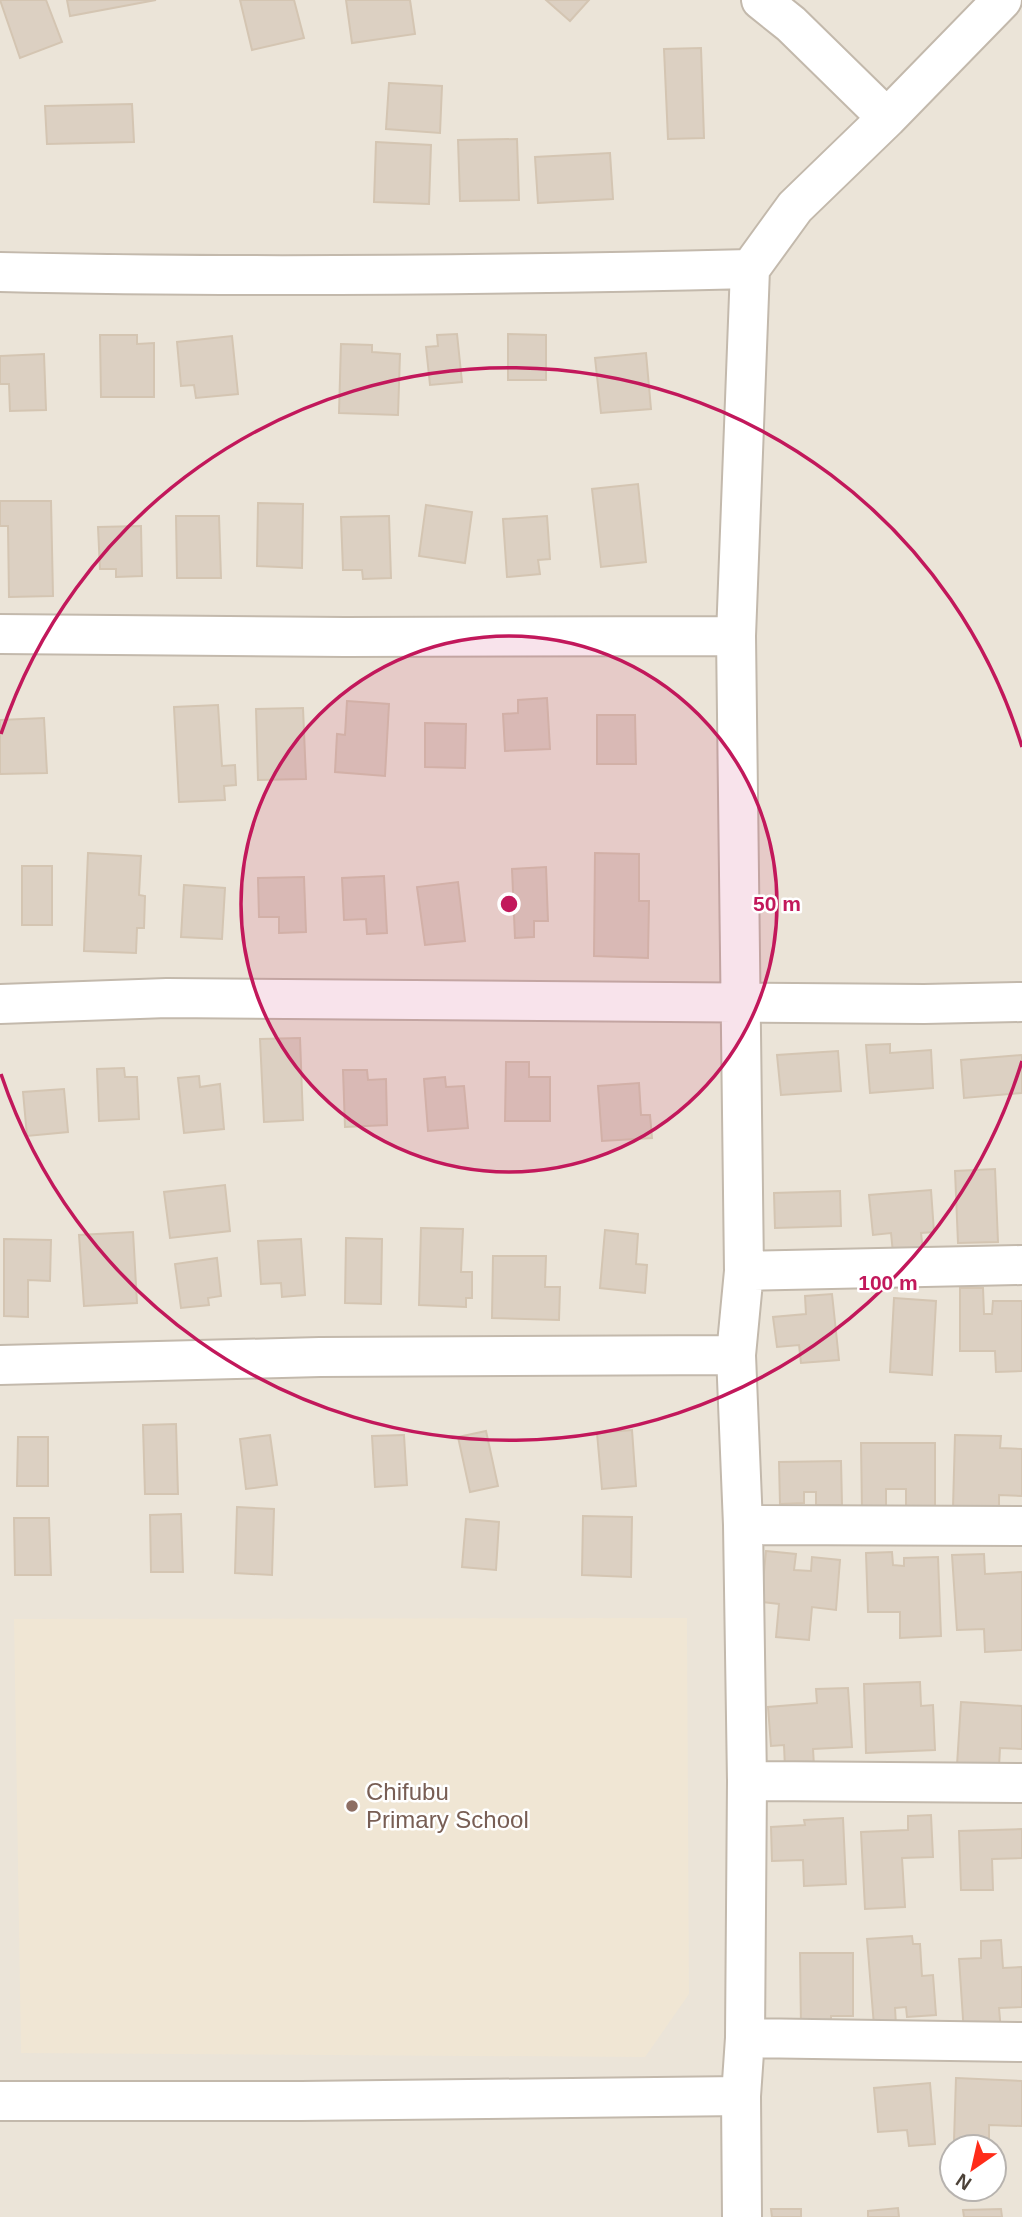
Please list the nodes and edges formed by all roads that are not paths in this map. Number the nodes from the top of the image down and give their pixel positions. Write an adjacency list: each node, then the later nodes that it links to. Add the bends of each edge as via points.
1 (761, 0): 3 (street)
2 (1002, 0): 3 (street)
3 (887, 118): 4 (street, via 795,207)
4 (750, 269): 5 (street, via 498,275); 7 (street)
5 (0, 272)
6 (0, 634): 7 (street)
7 (736, 636): 9 (street)
8 (1022, 1002): 9 (street)
9 (742, 1003): 10 (street, via 167,999); 12 (street)
10 (0, 1004)
11 (1022, 1265): 12 (street)
12 (744, 1272): 13 (street)
13 (736, 1354): 14 (street); 15 (street)
14 (0, 1365)
15 (743, 1525): 16 (street); 17 (street)
16 (1022, 1526)
17 (747, 1781): 18 (street); 19 (street)
18 (1022, 1783)
19 (745, 2038): 20 (street); 21 (street)
20 (1022, 2042)
21 (741, 2096): 22 (street); 23 (street)
22 (0, 2101)
23 (742, 2217)

